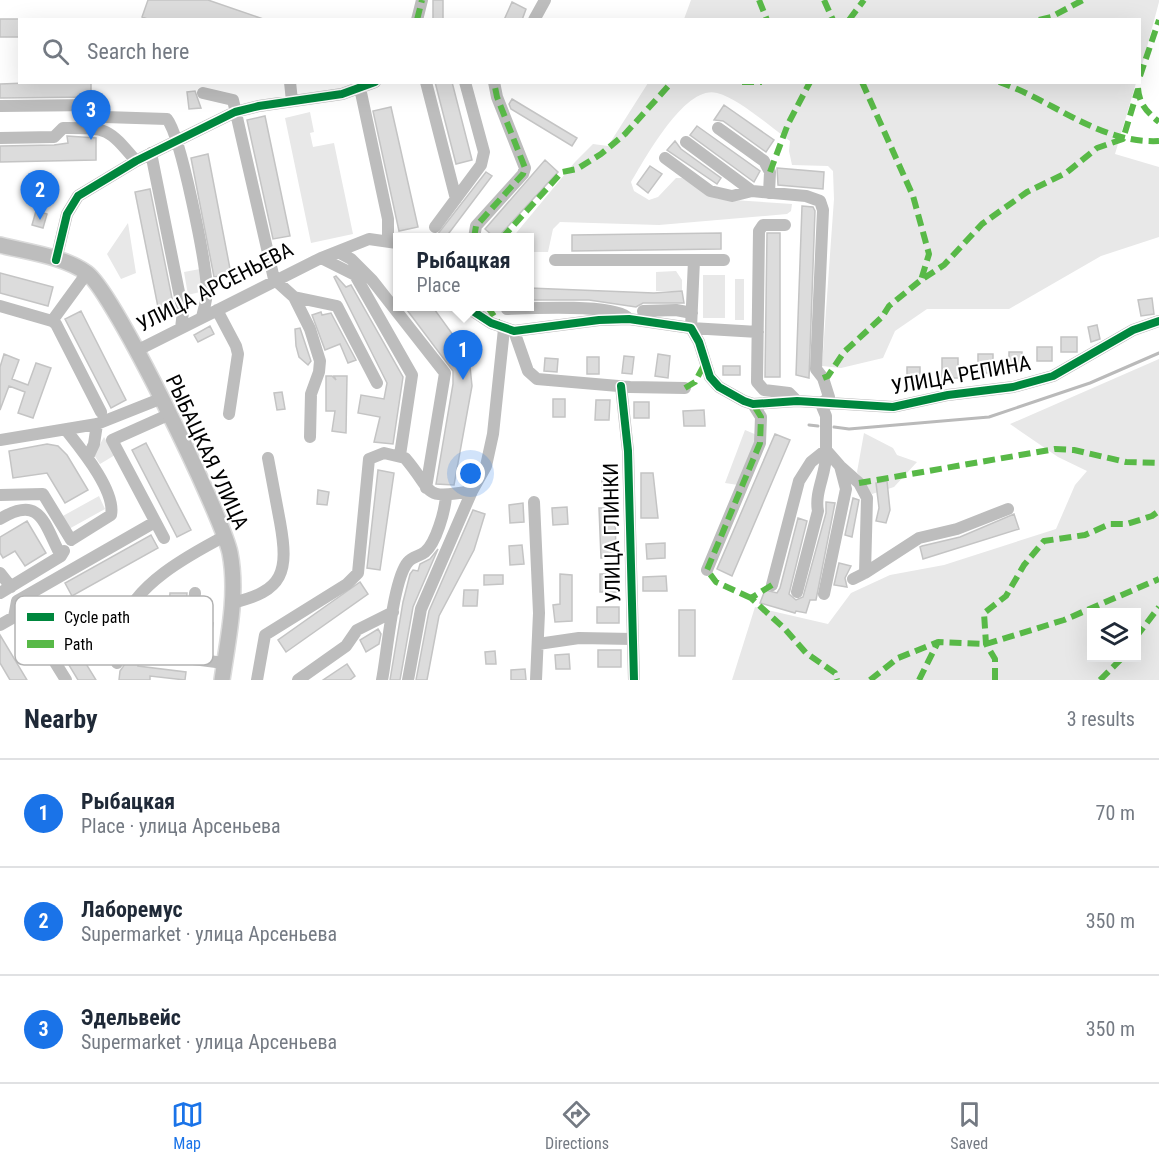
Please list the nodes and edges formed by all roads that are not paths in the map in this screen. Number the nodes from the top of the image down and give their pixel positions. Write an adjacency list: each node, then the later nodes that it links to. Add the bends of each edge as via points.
1 (422, 0): 3 (street)
2 (545, 0): 4 (street)
3 (418, 18)
4 (535, 18)
5 (290, 84): 12 (street)
6 (370, 84): 10 (street)
7 (427, 84): 24 (street)
8 (466, 84): 24 (street, via 484,152 481,165)
9 (494, 84): 27 (street, via 525,168 476,226)
10 (360, 88): 12 (street, via 315,100); 28 (street)
11 (203, 93): 14 (street, via 233,100)
12 (292, 101): 14 (street)
13 (0, 106): 17 (street, via 95,105 105,117 167,119)
14 (235, 112): 17 (street); 37 (street)
15 (718, 128): 23 (street, via 764,161 770,172)
16 (0, 138): 21 (street, via 54,136 63,128 98,128 119,139)
17 (177, 141): 19 (street); 47 (street, via 207,288)
18 (686, 142): 22 (street)
19 (151, 153): 21 (street); 51 (street, via 183,312)
20 (665, 158): 22 (street, via 710,191 732,196)
21 (136, 161): 32 (street, via 78,196 67,214)
22 (752, 191): 23 (street)
23 (770, 193): 62 (street, via 806,196 820,201 823,210 816,369 829,397)
24 (456, 199): 26 (street)
25 (785, 225): 54 (street, via 760,227)
26 (435, 227)
27 (475, 233)
28 (393, 242): 30 (street, УЛИЦА АРСЕНЬЕВА, via 369,239)
29 (0, 245): 32 (main road, УЛИЦА АРСЕНЬЕВА)
30 (338, 252): 31 (street, УЛИЦА АРСЕНЬЕВА); 40 (street, via 366,273)
31 (321, 258): 37 (street, УЛИЦА АРСЕНЬЕВА); 71 (street, via 355,275 412,375)
32 (56, 260): 36 (main road, УЛИЦА АРСЕНЬЕВА)
33 (555, 260): 34 (street)
34 (694, 260): 35 (street); 46 (street)
35 (724, 260)
36 (87, 273): 49 (street); 55 (main road, УЛИЦА АРСЕНЬЕВА, via 105,294)
37 (274, 279): 38 (street); 42 (street, УЛИЦА АРСЕНЬЕВА)
38 (294, 297): 56 (street, via 337,306); 68 (street, via 320,361 311,394)
39 (0, 306): 49 (street)
40 (393, 307)
41 (534, 308): 48 (street, via 619,312)
42 (217, 310): 47 (street, УЛИЦА АРСЕНЬЕВА); 64 (street, via 238,354)
43 (396, 311): 75 (street, via 445,373)
44 (474, 311): 53 (street)
45 (643, 311): 46 (street)
46 (692, 312): 52 (street)
47 (202, 317): 51 (street, УЛИЦА АРСЕНЬЕВА)
48 (629, 319): 52 (street); 53 (street)
49 (52, 321): 63 (street)
50 (1159, 321): 62 (street, УЛИЦА РЕПИНА, via 1132,330 1053,376 1013,387 948,394 900,407)
51 (181, 328): 55 (street, УЛИЦА АРСЕНЬЕВА)
52 (692, 328): 54 (street); 61 (street, via 710,377 719,387)
53 (509, 330): 57 (street, via 528,371 537,379); 76 (street, via 486,466)
54 (758, 332): 60 (street, via 757,382 760,387 789,393)
55 (136, 351): 59 (main road, РЫБАЦКАЯ УЛИЦА)
56 (377, 383)
57 (621, 386): 58 (street); 103 (street, УЛИЦА ГЛИНКИ, via 628,451)
58 (685, 388)
59 (160, 399): 65 (main road, РЫБАЦКАЯ УЛИЦА); 66 (street)
60 (797, 401): 61 (street, УЛИЦА РЕПИНА); 62 (street, УЛИЦА РЕПИНА)
61 (753, 404): 87 (street, via 762,424 759,443)
62 (820, 405): 70 (street, via 826,416)
63 (101, 412)
64 (229, 414)
65 (168, 415): 82 (street, via 112,440); 83 (main road, РЫБАЦКАЯ УЛИЦА)
66 (97, 424): 67 (street); 72 (street)
67 (66, 430): 69 (street); 72 (street)
68 (310, 437)
69 (0, 440)
70 (826, 450): 74 (street); 91 (street, via 811,462 799,481); 93 (street, via 827,464 816,502 818,511)
71 (399, 455): 75 (street); 110 (street, via 384,453 369,459 358,573 347,584 265,635)
72 (88, 457): 85 (street, via 113,506 111,515)
73 (268, 458): 99 (street, via 285,549 284,566 277,581 263,594)
74 (840, 466): 89 (street, via 859,483 867,498); 95 (street, via 846,489)
75 (426, 488): 78 (street, via 435,495)
76 (472, 491): 78 (street); 113 (street, via 421,609)
77 (0, 495): 85 (street, via 43,494)
78 (446, 496): 101 (street, via 442,518 428,549 408,562)
79 (534, 502): 104 (street)
80 (1008, 509): 89 (street, via 957,529 919,538)
81 (0, 519): 86 (street, via 24,507 33,510)
82 (155, 522): 84 (street); 96 (street)
83 (225, 536): 97 (street, via 190,555); 99 (main road, РЫБАЦКАЯ УЛИЦА, via 230,553)
84 (164, 538)
85 (71, 540): 86 (street)
86 (61, 556): 92 (street)
87 (707, 570)
88 (0, 573): 92 (street)
89 (865, 573): 90 (street)
90 (853, 579)
91 (772, 585)
92 (6, 590)
93 (797, 592)
94 (195, 593): 98 (street)
95 (824, 594)
96 (27, 596)
97 (137, 596)
98 (195, 596)
99 (232, 603): 106 (main road, РЫБАЦКАЯ УЛИЦА)
100 (15, 612): 102 (street, via 14,617)
101 (393, 612): 111 (street, via 357,630 346,646); 112 (street)
102 (0, 625)
103 (633, 639): 104 (street, via 579,638); 115 (street, УЛИЦА ГЛИНКИ)
104 (538, 644): 114 (street)
105 (213, 662): 106 (street)
106 (224, 663): 109 (main road, РЫБАЦКАЯ УЛИЦА)
107 (57, 665): 108 (street)
108 (66, 680)
109 (222, 680)
110 (257, 680)
111 (298, 680)
112 (382, 680)
113 (408, 680)
114 (536, 680)
115 (634, 680)

